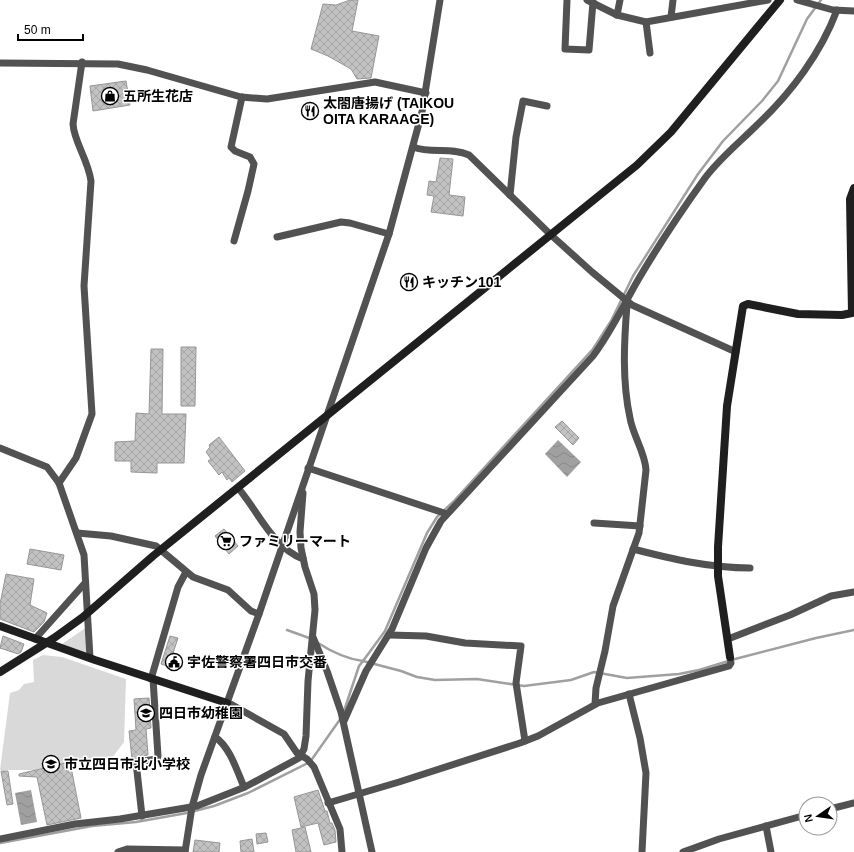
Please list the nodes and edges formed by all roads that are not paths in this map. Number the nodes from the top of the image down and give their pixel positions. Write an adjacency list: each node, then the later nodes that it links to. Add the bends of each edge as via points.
1 (440, 0): 18 (street)
2 (567, 0): 8 (street, via 565,49 589,50)
3 (620, 0): 12 (street)
4 (673, 0): 13 (street)
5 (768, 0): 9 (street)
6 (780, 0): 25 (street, via 664,139 625,175)
7 (797, 0): 10 (street)
8 (590, 1): 12 (street)
9 (750, 2): 13 (street)
10 (837, 10): 11 (street); 28 (street, via 824,39 791,87 770,113 720,160 705,179 639,277)
11 (854, 11)
12 (617, 15): 14 (street)
13 (671, 17): 14 (street)
14 (646, 22): 15 (street)
15 (650, 53)
16 (82, 62): 17 (street); 19 (street, via 132,66); 34 (street, via 73,124 91,181 84,286 92,414 76,458)
17 (0, 63)
18 (426, 93): 19 (street, via 375,82 272,98); 21 (street)
19 (242, 97): 27 (street, via 231,147 250,157 254,164)
20 (547, 106): 23 (street, via 523,101 516,137)
21 (412, 147): 23 (street, via 469,155); 24 (street)
22 (854, 188): 29 (street, via 850,199 852,313 798,314 746,304 743,306)
23 (510, 196): 25 (street)
24 (389, 234): 26 (street, via 341,222); 30 (street)
25 (550, 235): 28 (street); 30 (street)
26 (277, 237)
27 (234, 241)
28 (627, 301): 29 (street, via 643,311); 36 (street, via 593,356); 38 (street, via 624,345 629,411 646,466)
29 (736, 352): 44 (street, via 727,406)
30 (325, 417): 32 (street); 35 (street)
31 (0, 448): 34 (street, via 48,467)
32 (308, 468): 33 (street); 36 (street)
33 (304, 482): 40 (street); 43 (street, via 300,532)
34 (59, 483): 39 (street)
35 (238, 488): 40 (street); 42 (street)
36 (447, 514): 52 (street, via 429,543)
37 (594, 523): 38 (street)
38 (640, 526): 41 (street)
39 (77, 533): 42 (street, via 111,536 141,542); 47 (street, via 84,555)
40 (282, 546): 43 (street); 50 (street)
41 (633, 549): 44 (street); 63 (street, via 613,606 596,688)
42 (162, 550): 46 (street); 49 (street)
43 (303, 560): 53 (street, via 315,599)
44 (717, 567): 45 (street); 54 (street)
45 (750, 568)
46 (186, 572): 50 (street, via 197,579 228,590 251,611); 60 (street, via 178,587)
47 (86, 583): 49 (street); 55 (street)
48 (854, 592): 54 (street, via 831,596 790,615)
49 (87, 613): 56 (street); 58 (street)
50 (259, 614): 62 (street)
51 (0, 626): 55 (street)
52 (389, 635): 64 (street, via 366,671); 66 (street, via 426,636 465,643 521,646 516,684)
53 (313, 637): 64 (street); 67 (street, via 306,736)
54 (728, 638): 57 (street)
55 (35, 639): 56 (street)
56 (46, 643): 58 (street); 59 (street)
57 (730, 657): 61 (street, via 729,666)
58 (90, 658): 60 (street)
59 (0, 672)
60 (152, 679): 62 (street); 74 (street, via 158,756 157,760 136,762)
61 (629, 694): 63 (street); 82 (street, via 646,773)
62 (227, 703): 65 (street); 67 (street, via 282,733)
63 (596, 704): 66 (street)
64 (344, 721): 69 (street)
65 (215, 737): 68 (street, via 228,753); 73 (street)
66 (525, 741): 69 (street)
67 (301, 755): 68 (street, via 295,761); 70 (street, via 314,766)
68 (244, 787): 73 (street)
69 (360, 794): 70 (street); 81 (street)
70 (328, 803): 80 (street, via 340,829)
71 (854, 803): 72 (street)
72 (838, 807)
73 (191, 811): 74 (street); 78 (street)
74 (142, 816): 77 (street, via 75,824)
75 (798, 818): 76 (street)
76 (766, 826): 83 (street, via 719,838); 84 (street)
77 (0, 839)
78 (185, 851): 79 (street, via 127,849)
79 (118, 852)
80 (342, 852)
81 (372, 852)
82 (642, 852)
83 (683, 852)
84 (772, 852)

